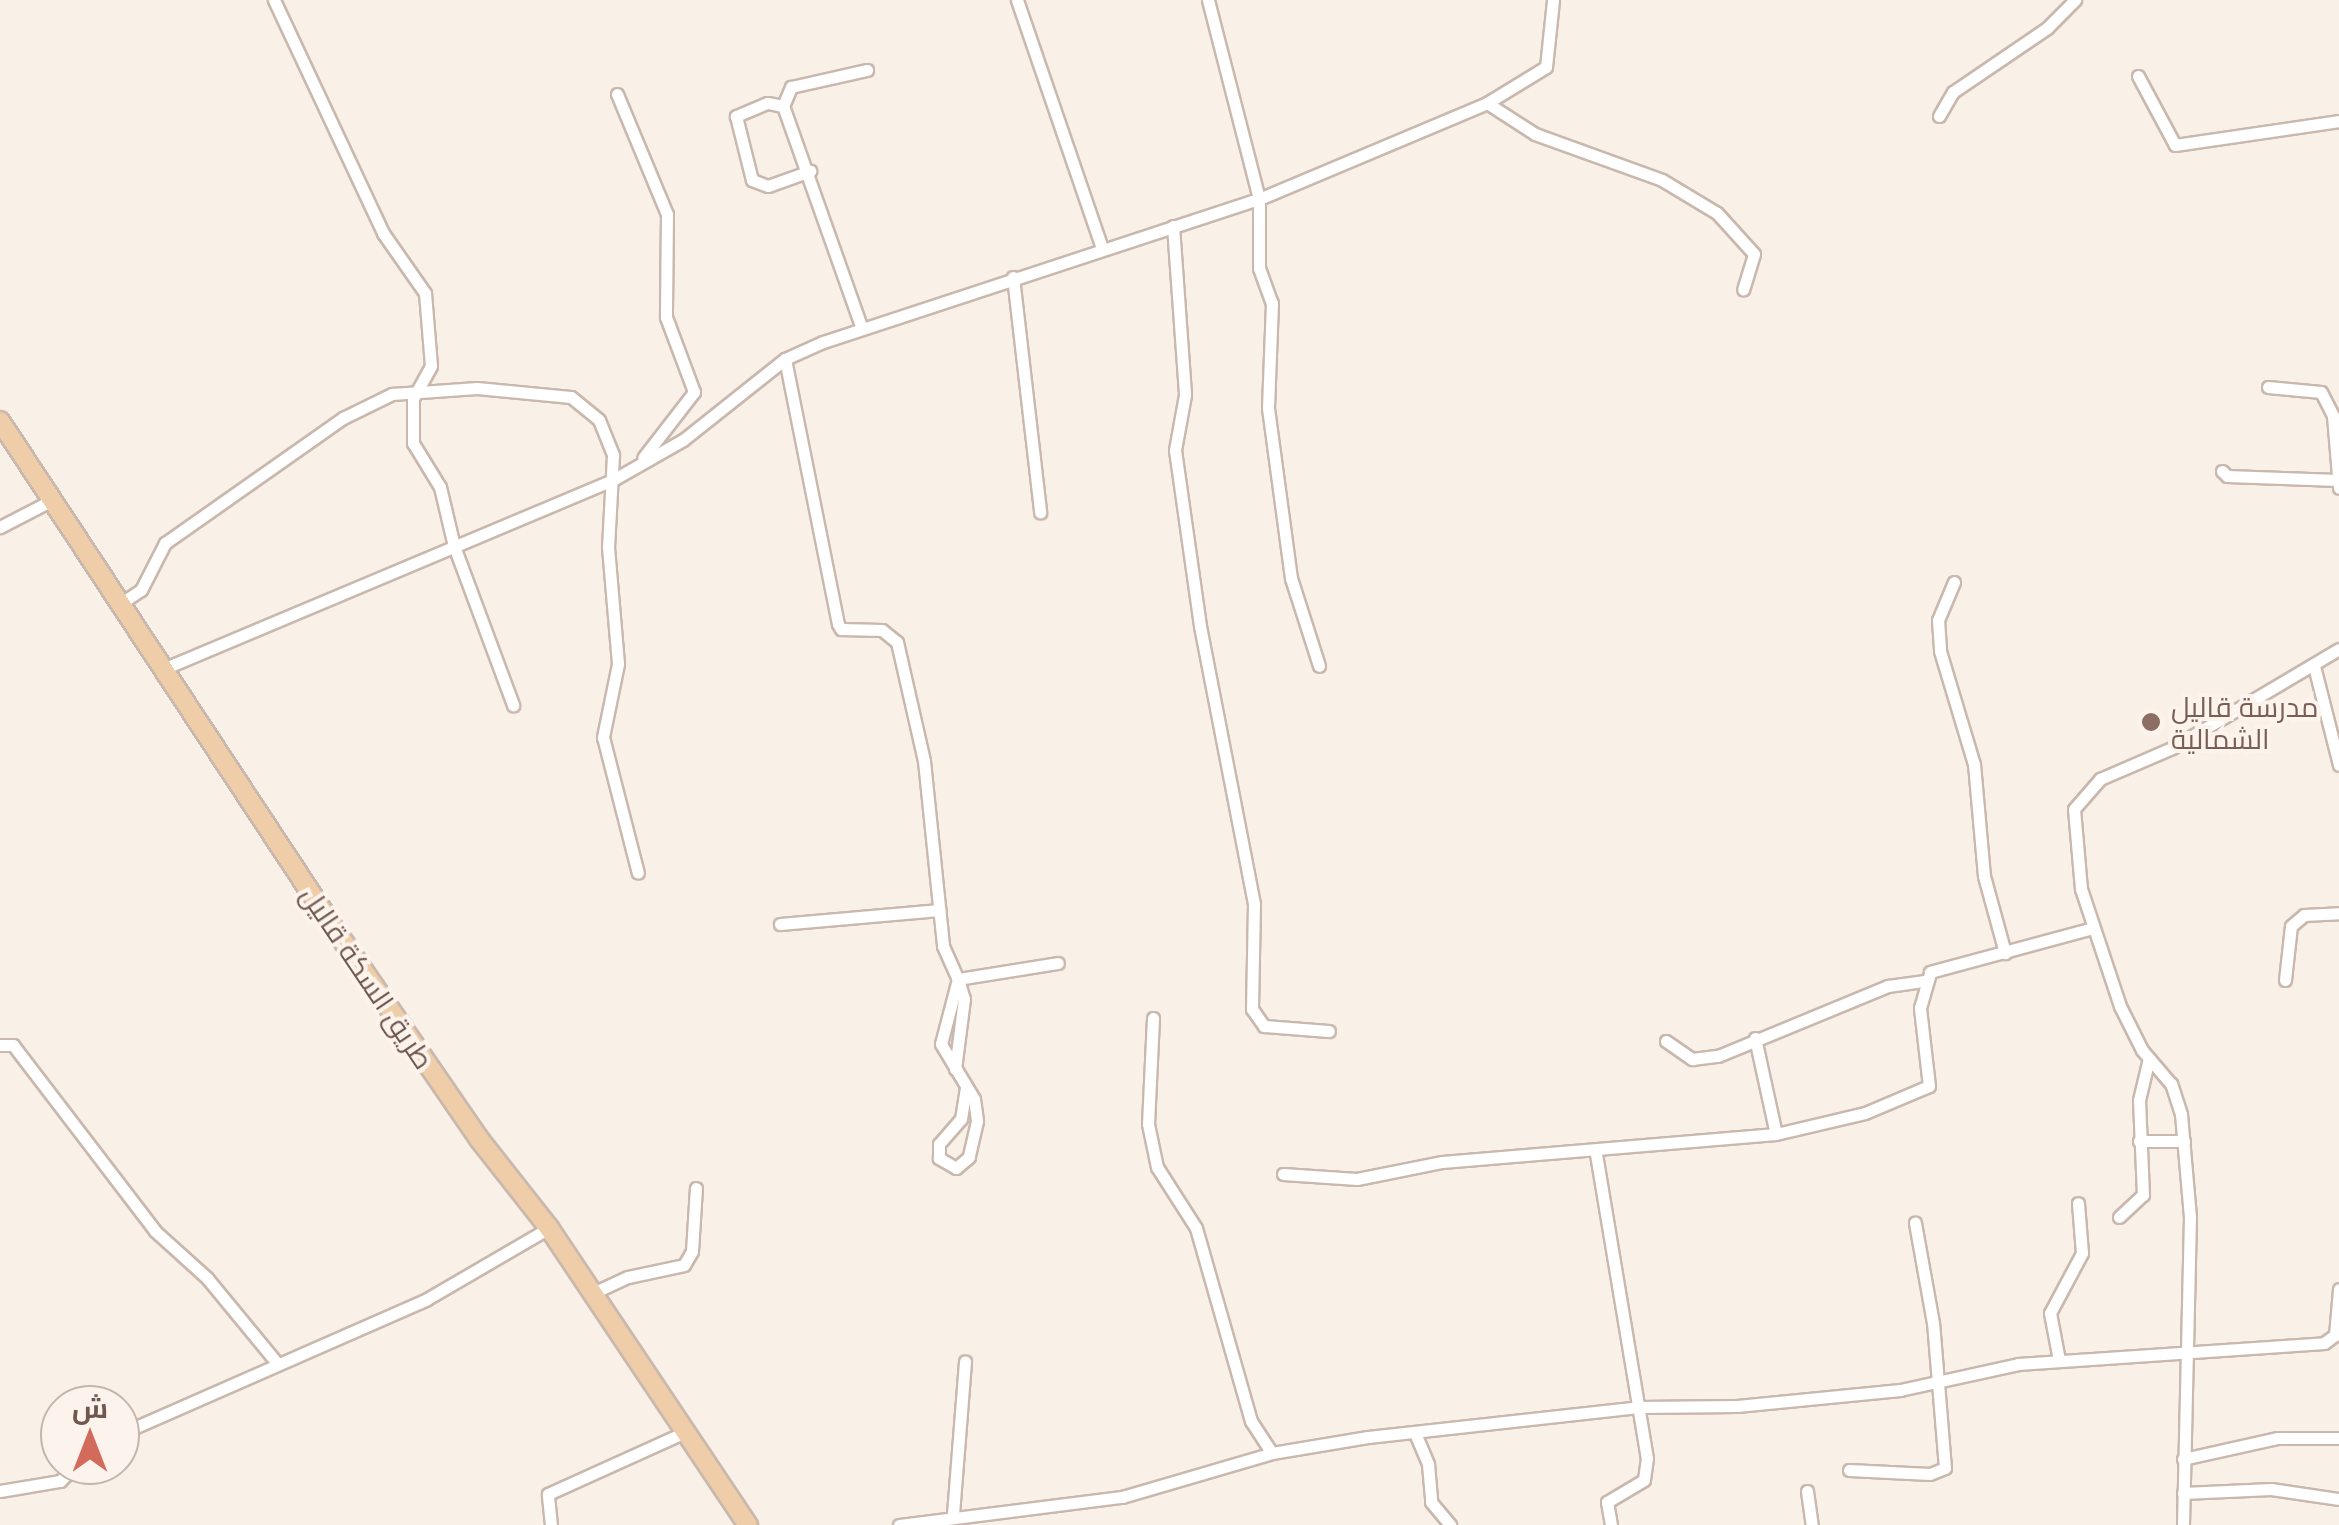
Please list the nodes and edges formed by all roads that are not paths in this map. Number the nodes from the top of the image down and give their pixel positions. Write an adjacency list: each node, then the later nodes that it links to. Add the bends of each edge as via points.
1 (274, 0): 22 (street, via 384,232 425,293 431,366)
2 (1017, 0): 16 (street)
3 (1208, 0): 14 (street)
4 (1553, 0): 9 (street, via 1546,67)
5 (2076, 0): 11 (street, via 1953,92)
6 (867, 70): 10 (street, via 791,87)
7 (2138, 76): 12 (street, via 2175,145)
8 (617, 94): 24 (street, via 668,214 666,317 694,392)
9 (1487, 103): 14 (street); 18 (street, via 1535,134 1662,180 1716,213 1754,254)
10 (784, 106): 13 (street); 13 (street, via 767,103 737,113 752,180 768,186)
11 (1938, 116)
12 (2339, 121)
13 (810, 171): 19 (street)
14 (1259, 198): 15 (street); 36 (street, via 1259,268 1272,303 1268,408 1291,578)
15 (1173, 226): 16 (street); 53 (street, via 1185,394 1175,450 1200,626 1254,904 1252,1010 1264,1026)
16 (1102, 248): 17 (street)
17 (1013, 277): 19 (street); 30 (street)
18 (1743, 288)
19 (861, 326): 20 (street)
20 (784, 359): 24 (street); 42 (street, via 838,624 882,630 901,656 928,791)
21 (2268, 387): 26 (street, via 2321,392 2332,416)
22 (419, 388): 27 (street, via 571,397 610,438); 32 (street, via 409,420 413,443 440,487); 34 (street, via 343,418 165,543 141,590)
23 (0, 421): 29 (main road, طريق السكة قاليل)
24 (634, 469): 27 (street)
25 (2222, 471): 26 (street)
26 (2338, 480): 28 (street)
27 (611, 481): 32 (street); 41 (street, via 608,547 618,664 603,737)
28 (2339, 488)
29 (52, 500): 31 (street); 34 (main road, طريق السكة قاليل)
30 (1040, 512)
31 (0, 526)
32 (454, 546): 38 (street); 39 (street)
33 (1954, 582): 46 (street, via 1938,620 1940,651 1974,764 1984,876)
34 (120, 604): 38 (main road, طريق السكة قاليل)
35 (2339, 649): 37 (street)
36 (1319, 666)
37 (2314, 666): 40 (street); 45 (street, via 2086,790 2074,808 2072,838)
38 (163, 669): 70 (main road, طريق السكة قاليل, via 468,1123)
39 (514, 705)
40 (2339, 765)
41 (638, 873)
42 (939, 910): 44 (street); 48 (street, via 942,946)
43 (2339, 912): 49 (street, via 2304,915 2291,926)
44 (780, 924)
45 (2094, 928): 46 (street); 58 (street, via 2120,1006)
46 (2004, 953): 50 (street, via 1936,970)
47 (1058, 963): 48 (street)
48 (958, 979): 52 (street); 56 (street)
49 (2285, 980)
50 (1923, 981): 54 (street, via 1888,986); 61 (street, via 1926,1090)
51 (1153, 1018): 83 (street, via 1148,1124 1158,1167 1196,1228 1251,1421)
52 (961, 1032): 56 (street); 59 (street)
53 (1329, 1032)
54 (1755, 1038): 55 (street, via 1705,1058 1680,1055); 61 (street)
55 (1666, 1041)
56 (941, 1044): 59 (street)
57 (0, 1045): 76 (street, via 13,1045 155,1230 207,1278)
58 (2150, 1058): 62 (street, via 2141,1079); 63 (street, via 2178,1097)
59 (954, 1069): 60 (street)
60 (966, 1087): 60 (street, via 977,1121 968,1157 956,1168 939,1158 939,1144 961,1119)
61 (1776, 1134): 64 (street)
62 (2139, 1140): 63 (street); 68 (street, via 2143,1195)
63 (2184, 1141): 73 (street)
64 (1596, 1154): 65 (street, via 1499,1156 1357,1179); 78 (street)
65 (1283, 1174)
66 (696, 1188): 72 (street, via 692,1251 684,1266)
67 (2078, 1203): 74 (street, via 2082,1253 2050,1312)
68 (2119, 1217)
69 (1915, 1223): 77 (street)
70 (549, 1228): 72 (main road, طريق السكة قاليل); 76 (street, via 427,1298)
71 (2339, 1289): 73 (street, via 2330,1341)
72 (593, 1294): 80 (main road, طريق السكة قاليل)
73 (2185, 1350): 74 (street); 84 (street)
74 (2060, 1360): 77 (street, via 1981,1371)
75 (965, 1361): 91 (street)
76 (277, 1362): 79 (street)
77 (1937, 1386): 78 (street, via 1738,1406); 85 (street, via 1945,1468 1930,1474)
78 (1638, 1407): 81 (street); 96 (street, via 1644,1480 1607,1502)
79 (140, 1425)
80 (683, 1433): 92 (street, via 548,1494); 93 (main road, طريق السكة قاليل)
81 (1415, 1433): 83 (street); 95 (street, via 1428,1464 1432,1502)
82 (2339, 1438): 84 (street, via 2276,1438)
83 (1272, 1453): 91 (street, via 1122,1497)
84 (2183, 1459): 89 (street)
85 (1849, 1470)
86 (40, 1484): 88 (street)
87 (1808, 1490): 97 (street)
88 (0, 1491)
89 (2183, 1493): 90 (street, via 2271,1490); 98 (street)
90 (2339, 1499)
91 (953, 1514): 94 (street)
92 (551, 1525)
93 (748, 1525)
94 (901, 1525)
95 (1450, 1525)
96 (1611, 1525)
97 (1812, 1525)
98 (2183, 1525)

